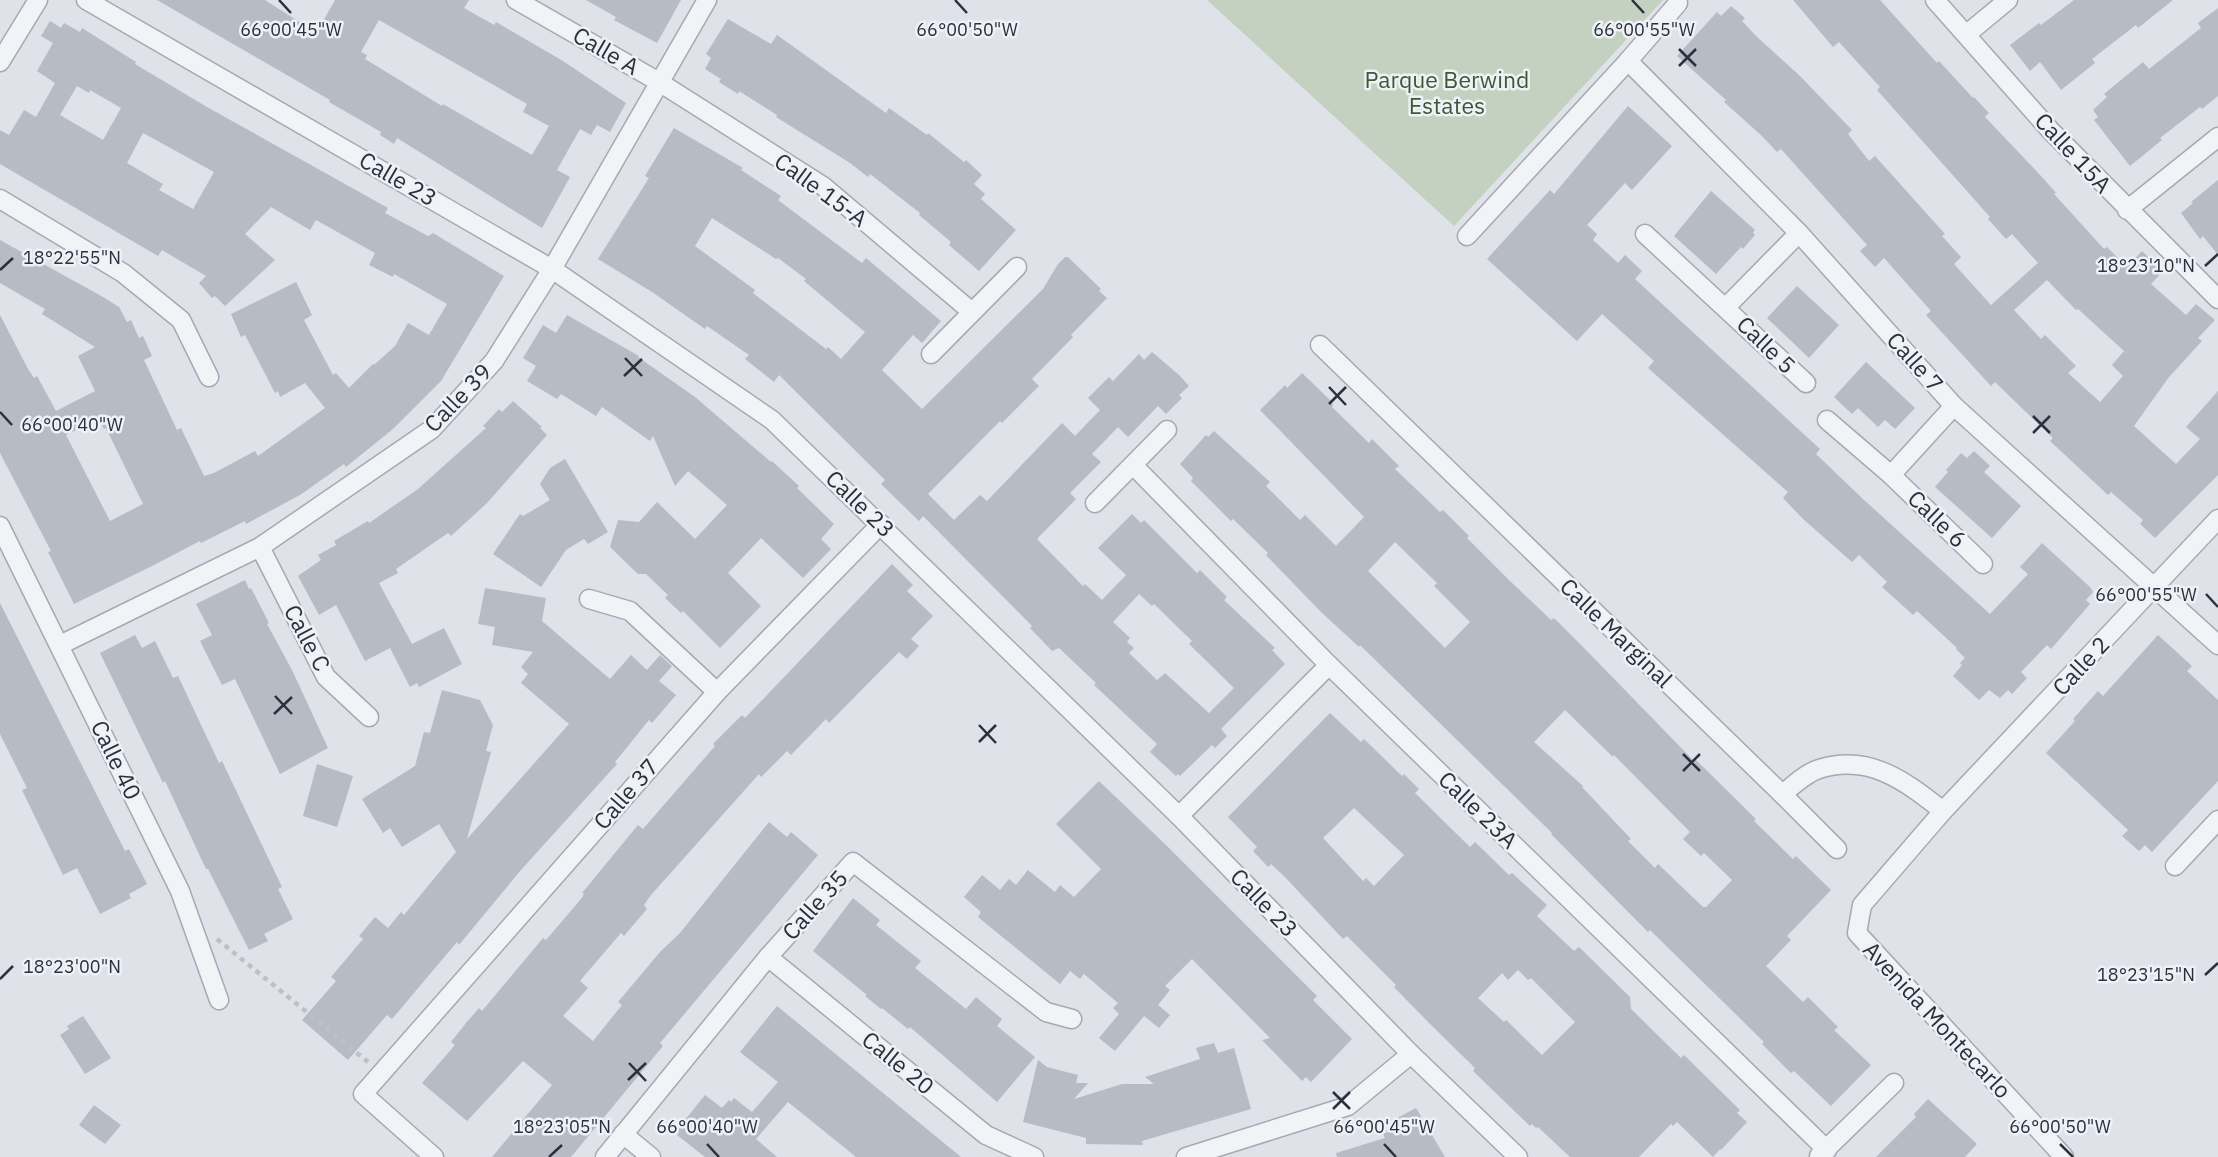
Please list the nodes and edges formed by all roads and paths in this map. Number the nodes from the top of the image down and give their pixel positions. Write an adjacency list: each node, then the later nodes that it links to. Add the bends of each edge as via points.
1 (38, 0): 10 (street)
2 (86, 0): 19 (street, Calle 23)
3 (516, 0): 11 (street, Calle A)
4 (708, 0): 11 (street, Calle 39)
5 (1935, 0): 8 (street, Calle 15A)
6 (2008, 0): 8 (street)
7 (1678, 3): 9 (street)
8 (1967, 34): 14 (street, Calle 15A)
9 (1628, 61): 15 (street, Calle 7); 17 (street)
10 (0, 62)
11 (659, 82): 19 (street, Calle 39); 22 (street, Calle 15-A, via 823,186)
12 (2218, 137): 14 (street)
13 (0, 199): 25 (street, via 123,273 181,320)
14 (2127, 210): 20 (street, Calle 15A)
15 (1798, 233): 21 (street, Calle 5); 27 (street, Calle 7)
16 (1645, 234): 21 (street, Calle 5)
17 (1467, 236)
18 (1017, 267): 22 (street)
19 (552, 269): 34 (street, Calle 23, via 772,420); 36 (street, Calle 39, via 494,361 432,429)
20 (2218, 299)
21 (1726, 307): 26 (street, Calle 5)
22 (972, 312): 24 (street)
23 (1320, 345): 45 (street, Calle Marginal)
24 (931, 354)
25 (209, 377)
26 (1806, 383)
27 (1954, 406): 31 (street, Calle 6); 38 (street, Calle 7)
28 (1827, 420): 31 (street, Calle 6)
29 (1167, 430): 30 (street)
30 (1133, 466): 32 (street); 42 (street, Calle 23A)
31 (1891, 475): 37 (street, Calle 6)
32 (1095, 503)
33 (2218, 519): 38 (street, Calle 2)
34 (881, 524): 43 (street, Calle 37); 47 (street, Calle 23)
35 (0, 526): 40 (street, Calle 40)
36 (260, 547): 40 (street, Calle 39); 44 (street, Calle C, via 326,677)
37 (1983, 564)
38 (2156, 586): 41 (street, Calle 7); 46 (street, Calle 2)
39 (589, 599): 43 (street, via 630,611)
40 (60, 645): 51 (street, Calle 40)
41 (2218, 645)
42 (1329, 665): 47 (street); 59 (street, Calle 23A)
43 (717, 692): 56 (street, Calle 37)
44 (369, 717)
45 (1782, 794): 46 (street, via 1817,769 1856,764 1901,779); 49 (street, Calle Marginal)
46 (1943, 811): 60 (street, Avenida Montecarlo, via 1862,905 1857,933)
47 (1179, 816): 55 (street, Calle 23)
48 (2218, 820): 50 (street)
49 (1836, 849)
50 (2175, 866)
51 (189, 915): 53 (street, Calle 40); 56 (path)
52 (768, 957): 54 (street, Calle 35, via 853,863 1046,1012); 58 (street, Calle 35); 64 (street, Calle 20, via 986,1135)
53 (219, 1000)
54 (1072, 1019)
55 (1411, 1054): 65 (street, via 1348,1106); 66 (street, Calle 23)
56 (382, 1074): 61 (street, Calle 37, via 363,1094)
57 (1894, 1083): 59 (street)
58 (623, 1134): 62 (street, Calle 35); 63 (street)
59 (1822, 1153)
60 (2062, 1156)
61 (434, 1157)
62 (605, 1157)
63 (651, 1157)
64 (1034, 1157)
65 (1186, 1157)
66 (1518, 1157)

